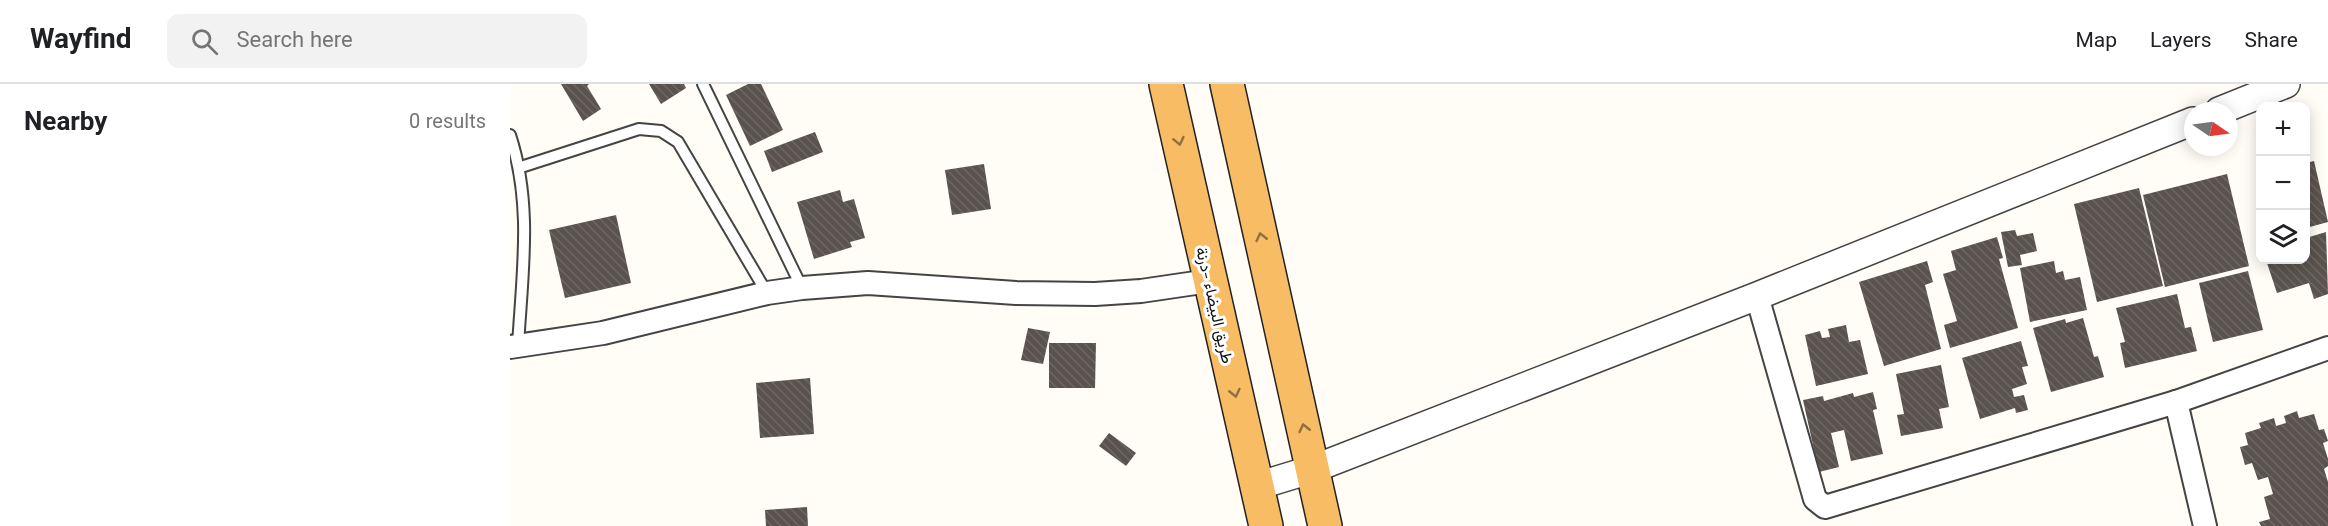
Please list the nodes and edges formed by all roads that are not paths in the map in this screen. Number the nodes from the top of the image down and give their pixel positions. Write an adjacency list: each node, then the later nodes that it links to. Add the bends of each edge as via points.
1 (703, 84): 10 (lane)
2 (1166, 84): 9 (highway, طريق البيضاء -درنة, one-way to 9)
3 (1227, 84): 16 (highway, one-way to 3)
4 (2286, 84): 5 (street)
5 (2238, 103)
6 (2184, 125): 12 (street)
7 (510, 135): 8 (lane)
8 (521, 167): 11 (lane, via 639,129 661,131 678,142); 13 (lane, via 526,213)
9 (1209, 280): 10 (street, via 1095,294 868,283); 17 (highway, طريق البيضاء -درنة, one-way to 17)
10 (802, 288): 11 (street)
11 (767, 293): 13 (street, via 603,333)
12 (1757, 296): 15 (street, via 1815,499 1825,507); 16 (street)
13 (514, 347)
14 (2328, 348): 15 (street)
15 (2176, 402): 20 (street)
16 (1313, 469): 17 (street); 19 (highway)
17 (1257, 486): 18 (highway, طريق البيضاء -درنة)
18 (1266, 526)
19 (1325, 526)
20 (2205, 526)

